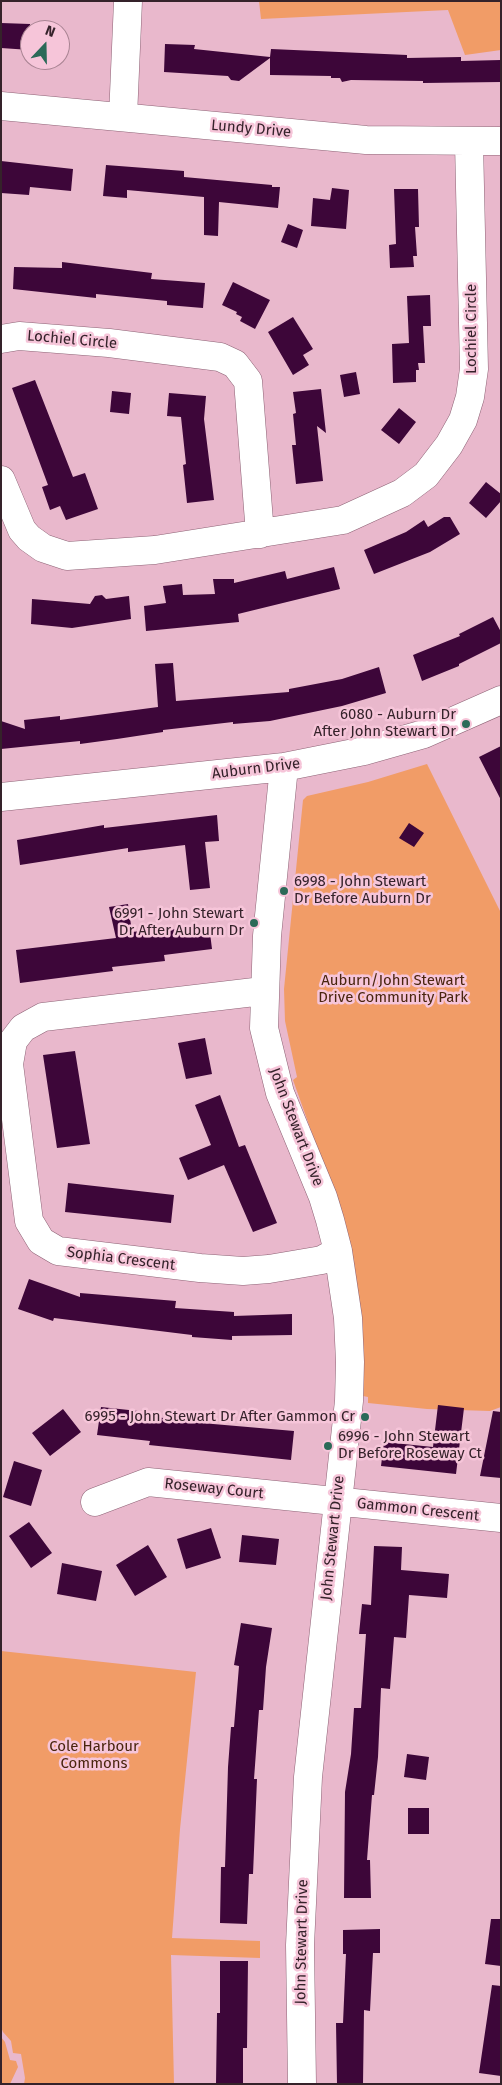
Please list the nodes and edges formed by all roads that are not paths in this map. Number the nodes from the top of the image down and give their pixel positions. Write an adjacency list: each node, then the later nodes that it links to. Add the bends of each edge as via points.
1 (128, 1): 3 (street)
2 (1, 106): 3 (street, Lundy Drive)
3 (124, 117): 5 (street, Lundy Drive, via 366,140)
4 (501, 141): 5 (street, Lundy Drive)
5 (468, 142): 8 (street, Lochiel Circle, via 474,369 463,420 426,475 402,493 343,520)
6 (1, 339): 8 (street, Lochiel Circle, via 19,336 109,343 214,356 235,364 248,381)
7 (1, 480): 8 (street, Lochiel Circle, via 22,530 43,548 60,555 77,557 155,550)
8 (260, 534)
9 (501, 700): 10 (street, Auburn Drive, via 424,734 364,751)
10 (284, 767): 11 (street, Auburn Drive); 12 (street, John Stewart Drive)
11 (1, 798)
12 (263, 992): 13 (street, John Stewart Drive, via 264,1028 270,1060 280,1093 323,1197); 13 (street, Sophia Crescent, via 43,1017 22,1028 13,1041 9,1064 29,1221 41,1241 58,1252 200,1268 269,1269 322,1260)
13 (338, 1251): 14 (street, John Stewart Drive, via 348,1318 350,1362)
14 (336, 1501): 15 (street, Roseway Court, via 148,1482); 16 (street, Gammon Crescent); 17 (street, John Stewart Drive, via 308,1776 300,1944)
15 (95, 1502)
16 (501, 1518)
17 (302, 2084)

